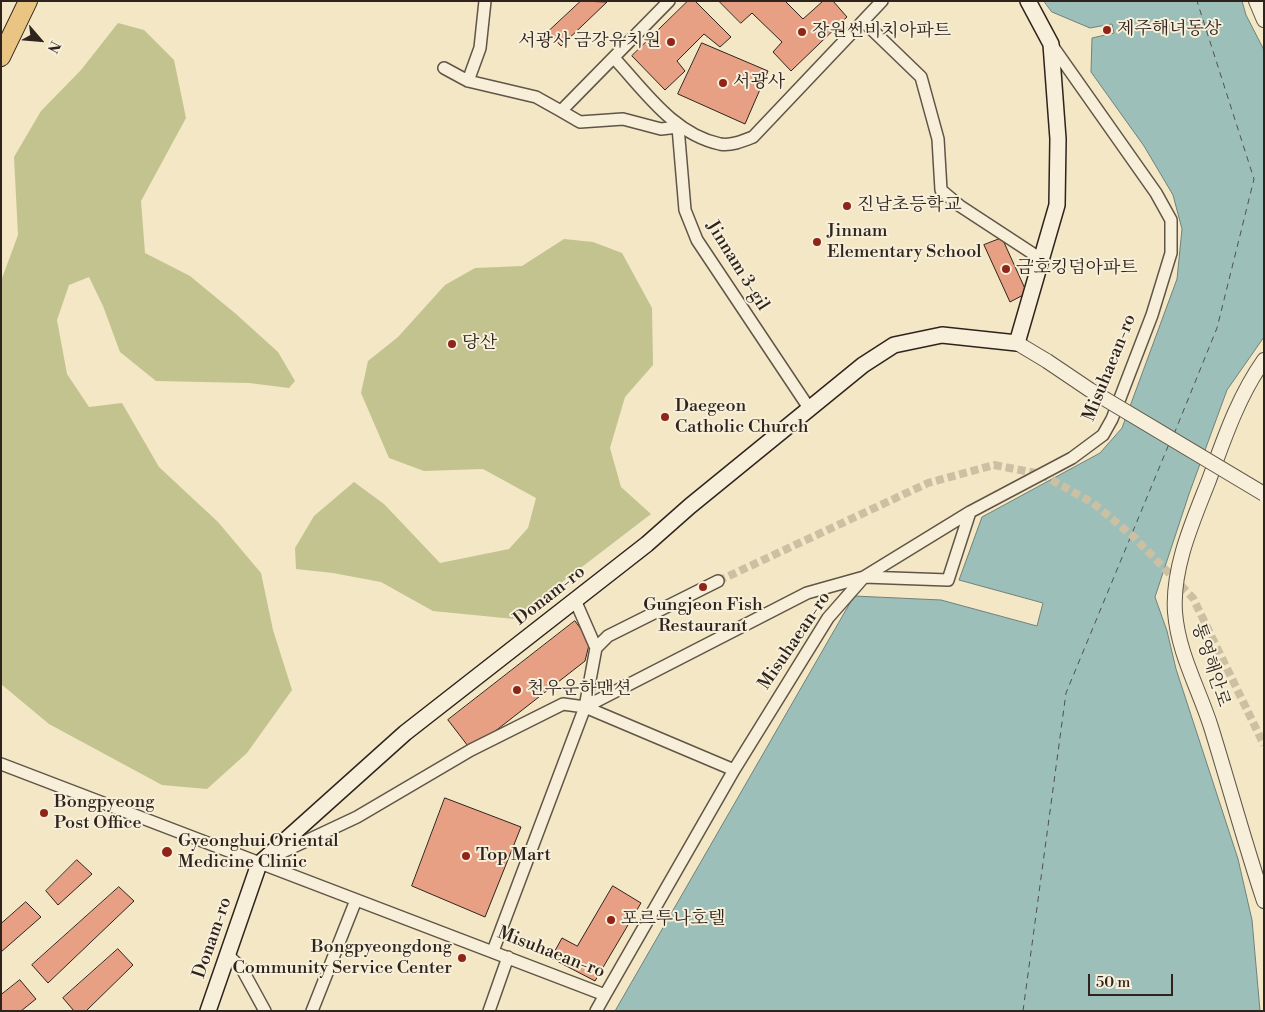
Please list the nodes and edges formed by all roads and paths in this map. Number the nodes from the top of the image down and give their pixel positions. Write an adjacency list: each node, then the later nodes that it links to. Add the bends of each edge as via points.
1 (28, 1): 10 (main road)
2 (485, 1): 13 (street, via 480,48)
3 (669, 1): 11 (street)
4 (882, 1): 8 (street)
5 (1028, 1): 9 (main road, Misuhaean-ro)
6 (1256, 1): 7 (street)
7 (1264, 20)
8 (863, 21): 15 (street, via 753,137 721,144); 16 (street, via 921,77 938,139 941,190 960,206)
9 (1051, 44): 16 (main road, via 1058,139 1057,205); 21 (street, Misuhaean-ro, via 1156,193 1171,220 1171,253 1152,315 1103,435 1072,458)
10 (1, 57)
11 (614, 58): 14 (street); 15 (street)
12 (444, 68): 13 (street)
13 (468, 81): 14 (street, via 536,97)
14 (561, 111): 15 (street, via 580,122 623,119 661,129)
15 (678, 127): 19 (street, Jinnam 3-gil, via 685,210 697,240)
16 (1041, 258): 17 (main road)
17 (1018, 343): 19 (main road, Donam-ro, via 942,335 894,345); 20 (street, bridge)
18 (1264, 360): 31 (street, 통영해안로, via 1226,432 1184,549 1175,598 1177,627 1189,671 1210,725)
19 (809, 408): 24 (main road, Donam-ro)
20 (1264, 494)
21 (970, 512): 22 (street, Misuhaean-ro); 22 (street, via 948,580)
22 (864, 577): 26 (street, via 807,593); 28 (street, Misuhaean-ro, via 828,618)
23 (718, 581): 25 (street, via 608,636)
24 (575, 600): 25 (street); 29 (main road, Donam-ro, via 405,733)
25 (596, 648): 26 (street)
26 (585, 707): 28 (street); 29 (street, via 562,704 472,750 357,817); 32 (street)
27 (1, 764): 29 (street, Misuhaean-ro)
28 (734, 770): 35 (street, Misuhaean-ro)
29 (259, 864): 30 (street, Misuhaean-ro); 33 (main road, Donam-ro)
30 (356, 900): 32 (street, Misuhaean-ro); 38 (street)
31 (1264, 901)
32 (493, 951): 34 (street, Misuhaean-ro)
33 (227, 954): 36 (main road, Donam-ro); 37 (street, via 242,968)
34 (508, 957): 35 (street, Misuhaean-ro); 39 (street)
35 (605, 995): 40 (street)
36 (208, 1011)
37 (265, 1011)
38 (312, 1011)
39 (489, 1011)
40 (596, 1011)

